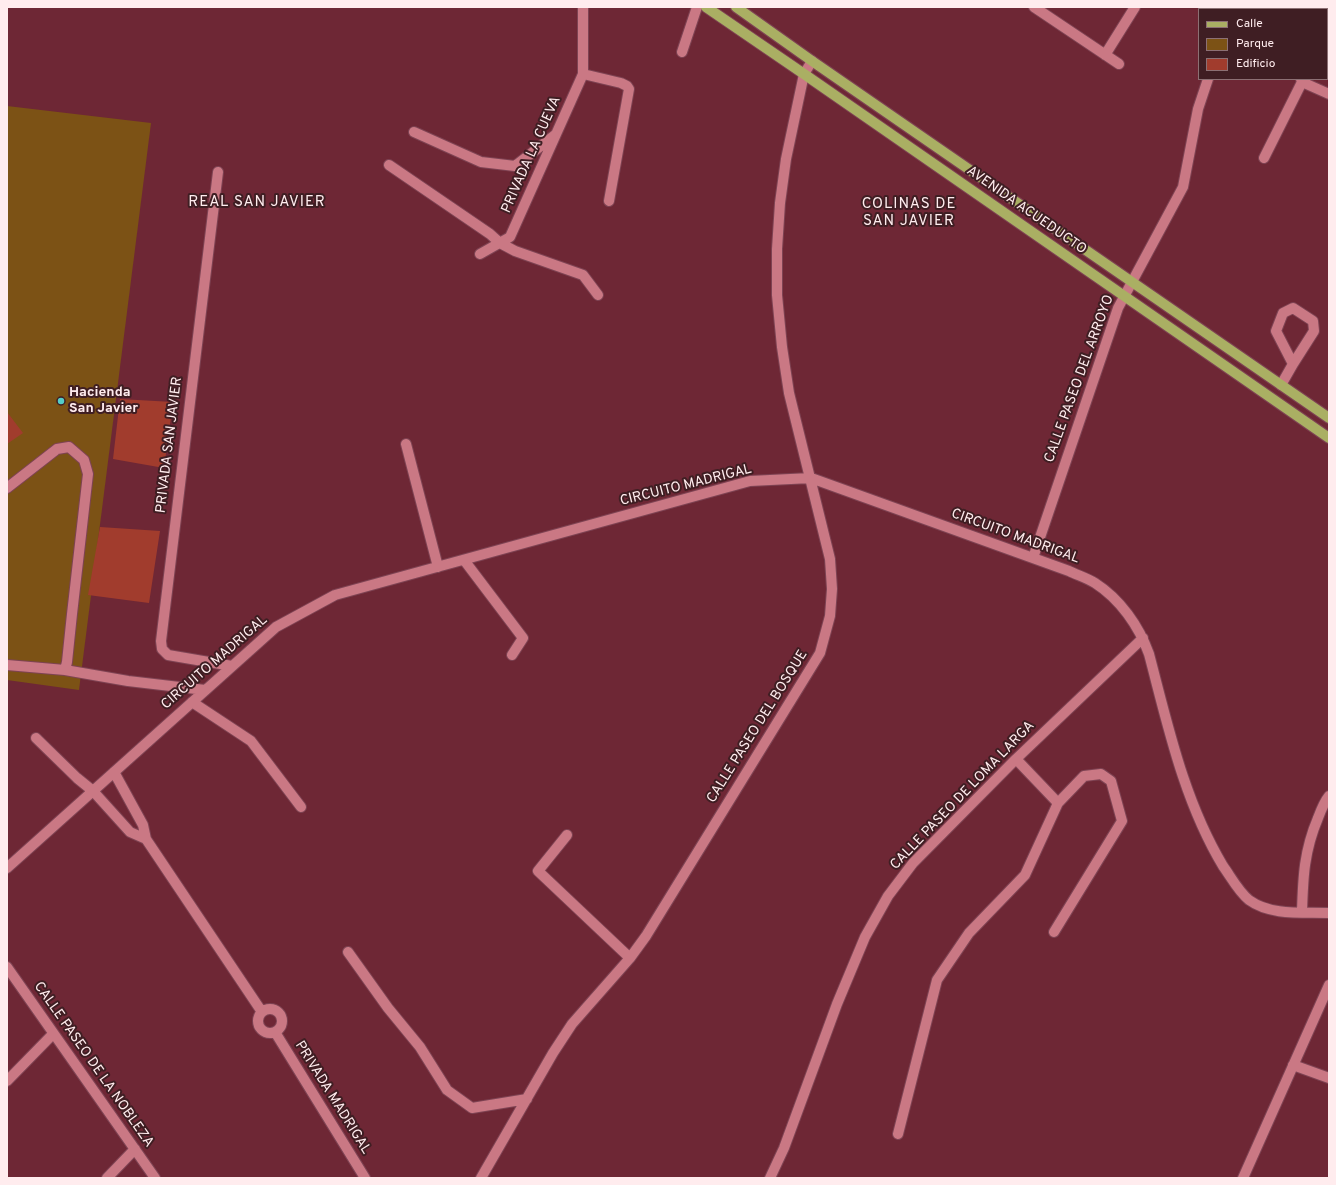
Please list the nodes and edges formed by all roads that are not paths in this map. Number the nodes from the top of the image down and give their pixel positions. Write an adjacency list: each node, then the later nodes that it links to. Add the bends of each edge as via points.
1 (583, 7): 11 (street, PRIVADA LA CUEVA)
2 (697, 7): 7 (street)
3 (706, 7): 12 (main road, AVENIDA ACUEDUCTO)
4 (736, 7): 9 (main road, AVENIDA ACUEDUCTO)
5 (1034, 7): 8 (street)
6 (1135, 7): 8 (street)
7 (682, 52)
8 (1105, 55): 10 (street)
9 (812, 61): 12 (street, CALLE PASEO DEL BOSQUE); 24 (main road, AVENIDA ACUEDUCTO)
10 (1119, 64)
11 (583, 74): 17 (street, PRIVADA LA CUEVA); 21 (street, via 621,83 629,89)
12 (804, 74): 26 (main road, AVENIDA ACUEDUCTO); 32 (street, CALLE PASEO DEL BOSQUE, via 786,159 780,204 777,295 789,393)
13 (1208, 80): 24 (street, CALLE PASEO DEL ARROYO, via 1198,109 1183,187)
14 (1302, 81): 15 (street); 18 (street)
15 (1329, 94)
16 (414, 132): 17 (street, via 481,162 515,166)
17 (557, 134): 22 (street, PRIVADA LA CUEVA, via 510,237)
18 (1264, 158)
19 (389, 165): 22 (street)
20 (218, 172): 40 (street, PRIVADA SAN JAVIER, via 161,641 162,649 168,655)
21 (609, 201)
22 (500, 243): 23 (street, PRIVADA LA CUEVA); 25 (street, via 515,251 583,275)
23 (480, 254)
24 (1132, 282): 26 (street, CALLE PASEO DEL ARROYO); 28 (main road, AVENIDA ACUEDUCTO)
25 (598, 295)
26 (1124, 296): 30 (main road, AVENIDA ACUEDUCTO); 34 (street, CALLE PASEO DEL ARROYO)
27 (1293, 364): 27 (street, via 1276,331 1283,313 1293,308 1313,321 1314,331); 28 (street)
28 (1281, 385): 29 (main road, AVENIDA ACUEDUCTO)
29 (1329, 418)
30 (1329, 438)
31 (406, 444): 36 (street)
32 (811, 478): 34 (street, CIRCUITO MADRIGAL); 35 (street, CIRCUITO MADRIGAL, via 750,481); 58 (street, CALLE PASEO DEL BOSQUE, via 830,559 832,589 830,616 820,652)
33 (7, 488): 41 (street, via 58,449 69,447 84,460 88,474)
34 (1033, 558): 37 (street, CIRCUITO MADRIGAL, via 1095,583 1131,618)
35 (464, 560): 36 (street, CIRCUITO MADRIGAL); 38 (street, via 523,638)
36 (438, 567): 40 (street, CIRCUITO MADRIGAL, via 335,595 276,627)
37 (1143, 638): 45 (street, CALLE PASEO DE LOMA LARGA); 54 (street, CIRCUITO MADRIGAL, via 1177,760 1191,800 1216,853 1238,888 1249,900 1264,908)
38 (512, 655)
39 (7, 665): 41 (street)
40 (232, 666): 42 (street, CIRCUITO MADRIGAL)
41 (65, 670): 42 (street)
42 (205, 690): 43 (street, CIRCUITO MADRIGAL)
43 (192, 702): 46 (street, CIRCUITO MADRIGAL); 50 (street, via 252,741)
44 (36, 738): 47 (street)
45 (1016, 760): 49 (street); 75 (street, CALLE PASEO DE LOMA LARGA, via 913,863 888,896 865,937 837,1004 784,1148)
46 (114, 772): 47 (street, CIRCUITO MADRIGAL); 52 (street, via 143,825)
47 (93, 791): 52 (street, via 130,832); 53 (street, CIRCUITO MADRIGAL)
48 (1329, 796): 54 (street, via 1314,827 1305,856)
49 (1058, 803): 56 (street, via 1084,776 1101,774 1111,781 1122,821); 69 (street, via 1025,875 969,933 937,980)
50 (301, 806)
51 (567, 835): 58 (street, via 538,871)
52 (146, 839): 62 (street)
53 (7, 868)
54 (1302, 912): 55 (street, CIRCUITO MADRIGAL)
55 (1329, 913)
56 (1054, 932)
57 (348, 952): 68 (street, via 420,1047 447,1090 472,1108)
58 (630, 958): 68 (street, CALLE PASEO DEL BOSQUE, via 572,1024)
59 (7, 967): 64 (street, CALLE PASEO DE LA NOBLEZA)
60 (1329, 985): 61 (street)
61 (1326, 1000): 65 (street)
62 (262, 1012): 63 (street, via 258,1019 260,1027 267,1033); 63 (street, via 272,1009 280,1014 282,1024)
63 (275, 1032): 73 (street, PRIVADA MADRIGAL)
64 (53, 1034): 67 (street); 70 (street, CALLE PASEO DE LA NOBLEZA)
65 (1293, 1065): 66 (street); 76 (street)
66 (1329, 1078)
67 (7, 1081)
68 (527, 1099): 74 (street, CALLE PASEO DEL BOSQUE)
69 (898, 1134)
70 (135, 1149): 71 (street); 72 (street, CALLE PASEO DE LA NOBLEZA)
71 (107, 1178)
72 (155, 1178)
73 (365, 1178)
74 (481, 1178)
75 (770, 1178)
76 (1243, 1178)

